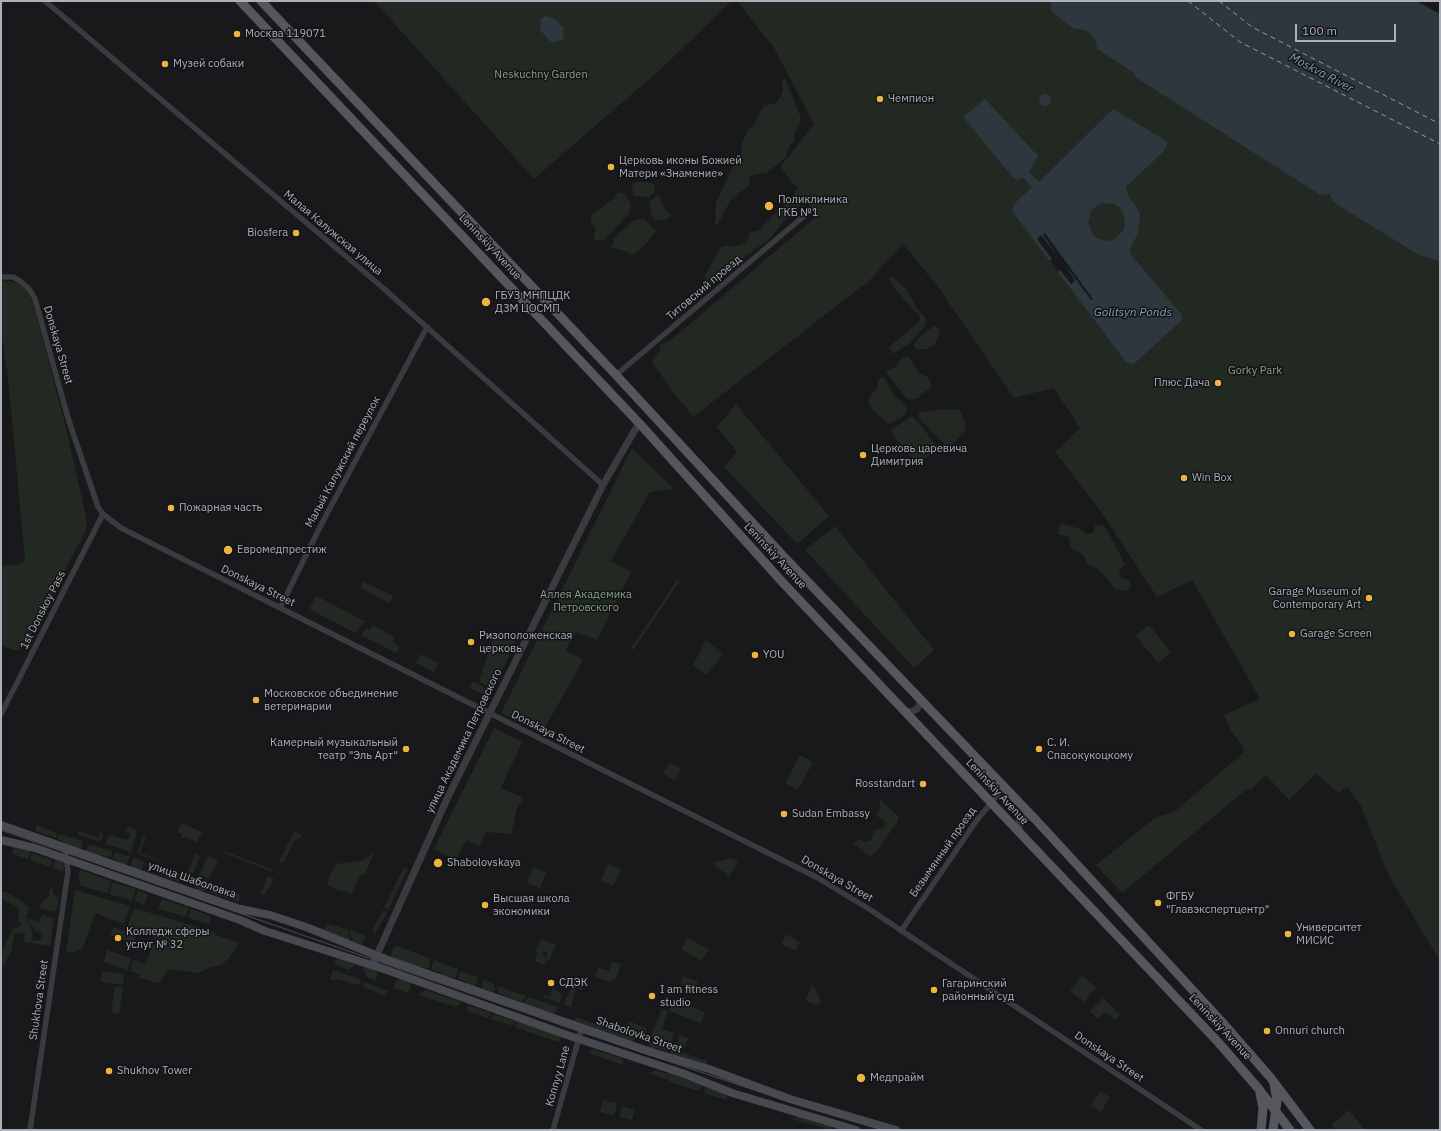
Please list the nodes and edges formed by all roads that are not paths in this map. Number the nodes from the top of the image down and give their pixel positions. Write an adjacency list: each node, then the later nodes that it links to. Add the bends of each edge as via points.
1 (45, 1): 6 (street, Малая Калужская улица)
2 (240, 1): 8 (main road, Leninskiy Avenue)
3 (261, 1): 7 (main road, Leninskiy Avenue)
4 (804, 216): 7 (street, Титовский проезд)
5 (1, 277): 10 (street, Donskaya Street, via 20,281 35,299 88,480)
6 (427, 327): 9 (street, Малая Калужская улица); 11 (street, Малый Калужский переулок, via 324,519)
7 (616, 375): 12 (main road, Leninskiy Avenue, via 786,559)
8 (639, 423): 9 (street, улица Академика Петровского); 14 (main road, Leninskiy Avenue, via 750,548)
9 (603, 485): 15 (street, улица Академика Петровского)
10 (103, 514): 11 (street, Donskaya Street, via 121,528); 13 (street, 1st Donskoy Pass)
11 (280, 608): 15 (street, Donskaya Street)
12 (918, 696): 14 (street, via 920,704 917,709 911,712); 17 (main road, Leninskiy Avenue)
13 (4, 704): 16 (street, 1st Donskoy Pass)
14 (903, 710): 18 (main road, Leninskiy Avenue)
15 (489, 713): 27 (street, Donskaya Street, via 818,878); 28 (street, улица Академика Петровского)
16 (1, 714)
17 (1004, 787): 18 (street, Безымянный проезд); 19 (main road, Leninskiy Avenue)
18 (990, 803): 21 (main road, Leninskiy Avenue); 27 (street, Безымянный проезд)
19 (1035, 819): 21 (street, via 1026,816 1019,820); 34 (main road, Leninskiy Avenue, via 1217,1016)
20 (1, 825): 23 (main road, улица Шаболовка)
21 (1020, 834): 35 (main road, Leninskiy Avenue, via 1218,1042)
22 (1, 840): 24 (main road, улица Шаболовка)
23 (65, 848): 24 (street, Shukhova Street); 28 (main road, улица Шаболовка, via 240,909 270,915 306,927)
24 (66, 860): 25 (main road, улица Шаболовка); 26 (street, Shukhova Street)
25 (78, 863): 26 (street); 29 (main road, улица Шаболовка, via 265,931)
26 (68, 872): 37 (street, Shukhova Street)
27 (901, 931): 41 (street, Donskaya Street)
28 (376, 955): 29 (street, улица Академика Петровского); 30 (main road, Shabolovka Street)
29 (372, 966): 31 (main road, Shabolovka Street)
30 (582, 1027): 32 (street, Konnyy Lane); 40 (main road, Shabolovka Street, via 790,1098)
31 (564, 1034): 32 (main road, Shabolovka Street); 33 (street, via 573,1042)
32 (579, 1039): 33 (street, Konnyy Lane); 39 (main road, Shabolovka Street, via 739,1095)
33 (575, 1050): 38 (street, Konnyy Lane)
34 (1270, 1078): 36 (main road, via 1276,1094); 45 (main road, Leninskiy Avenue)
35 (1258, 1088): 36 (main road, Leninskiy Avenue); 42 (main road, via 1263,1100)
36 (1276, 1111): 43 (main road); 44 (main road, Leninskiy Avenue)
37 (30, 1130)
38 (553, 1130)
39 (856, 1130)
40 (896, 1130)
41 (1201, 1130)
42 (1261, 1130)
43 (1273, 1130)
44 (1290, 1130)
45 (1310, 1130)

